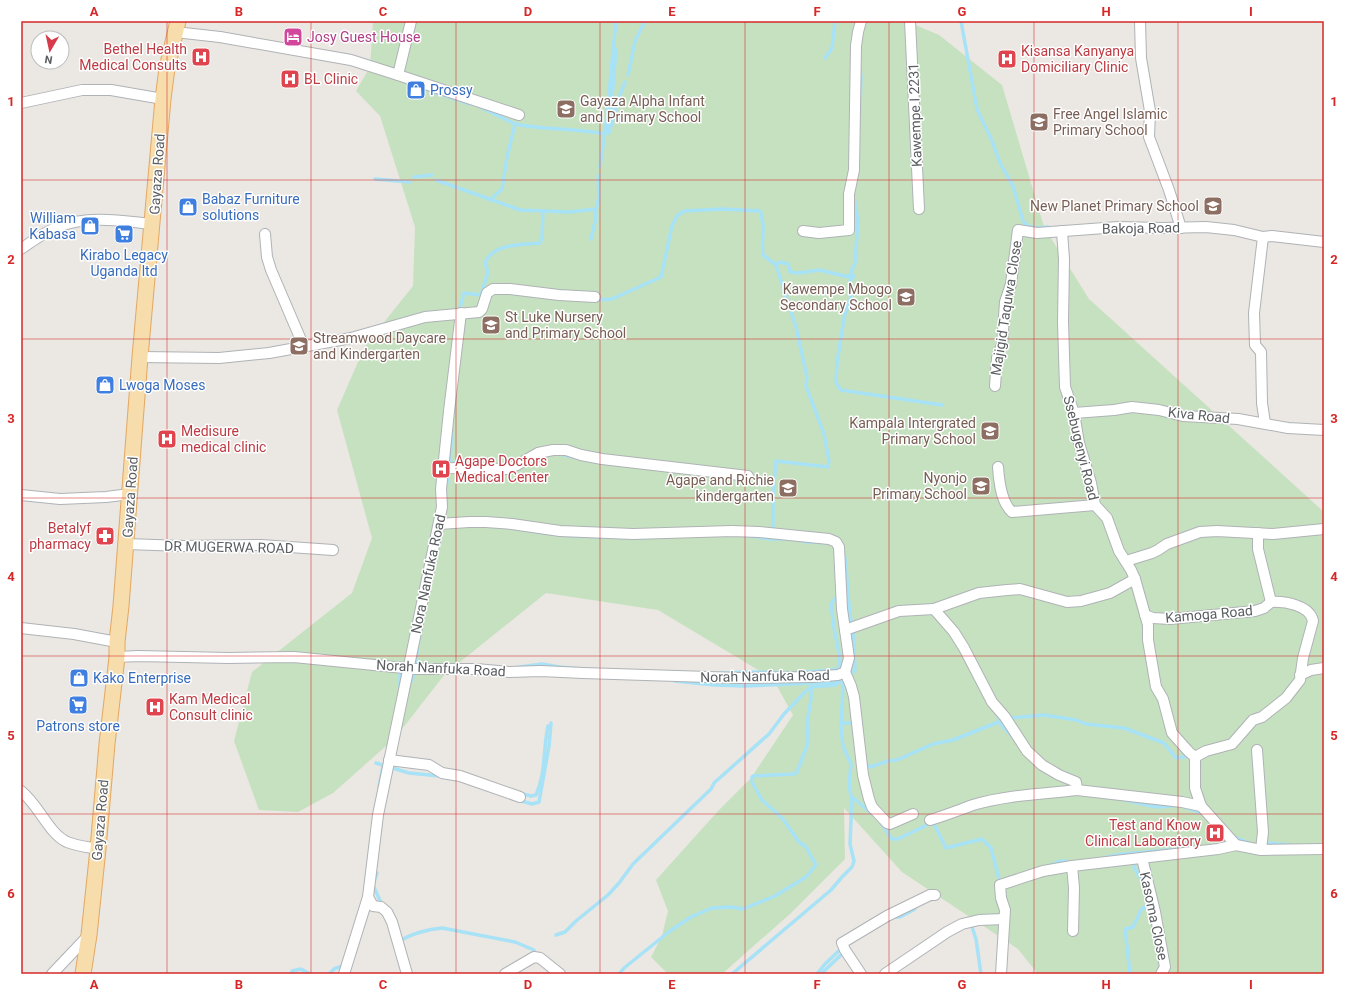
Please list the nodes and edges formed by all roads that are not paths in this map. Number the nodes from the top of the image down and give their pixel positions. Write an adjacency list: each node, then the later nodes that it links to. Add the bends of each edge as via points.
1 (412, 21): 6 (street)
2 (861, 21): 14 (street, via 856,46 854,170 849,194 849,230 819,233)
3 (910, 21): 10 (street, Kawempe I 2231)
4 (1140, 21): 12 (street, via 1141,58 1150,111 1149,137)
5 (176, 26): 6 (street, via 220,37 351,60); 7 (main road, Gayaza Road)
6 (398, 75): 9 (street)
7 (163, 99): 8 (street, via 111,90 82,90); 11 (main road, Gayaza Road)
8 (21, 103)
9 (519, 114)
10 (919, 208)
11 (153, 224): 19 (street, via 115,220 75,222 58,227); 23 (main road, Gayaza Road)
12 (1181, 228): 15 (street, Bakoja Road, via 1118,227); 17 (street, Bakoja Road, via 1234,230)
13 (1018, 230): 15 (street, Bakoja Road, via 1037,233); 24 (street, Majigid Taquwa Close, via 1011,284 1004,302 1002,345 997,358)
14 (803, 231)
15 (1062, 231): 25 (street, Ssebugenyi Road, via 1066,387)
16 (265, 234): 22 (street, via 271,270)
17 (1263, 237): 18 (street, Bakoja Road); 26 (street, via 1254,314 1255,345 1261,352)
18 (1324, 242)
19 (21, 249)
20 (595, 297): 21 (street, via 493,289 487,293 479,312)
21 (461, 313): 22 (street, via 425,317 351,338); 29 (street, Nora Nanfuka Road)
22 (304, 347): 23 (street, via 219,358)
23 (140, 357): 31 (main road, Gayaza Road)
24 (995, 386)
25 (1074, 413): 26 (street, Kiva Road, via 1132,407 1183,416); 33 (street, Ssebugenyi Road)
26 (1265, 423): 27 (street, Kiva Road, via 1288,428)
27 (1324, 430)
28 (998, 467): 33 (street, via 1002,495 1012,512)
29 (443, 468): 30 (street, via 506,469 538,453 566,450 602,459); 34 (street, Nora Nanfuka Road)
30 (748, 476)
31 (130, 494): 32 (street, via 60,499); 37 (main road, Gayaza Road)
32 (21, 495)
33 (1095, 505): 39 (street, Ssebugenyi Road, via 1107,518 1119,551)
34 (439, 524): 45 (street, Norah Nanfuka Road, via 486,522 560,531 620,534 759,532 829,539 840,547); 48 (street, Nora Nanfuka Road)
35 (1324, 530): 36 (street)
36 (1258, 533): 39 (street, via 1200,532 1167,544 1152,553); 41 (street, via 1258,548)
37 (126, 544): 38 (street, DR MUGERWA ROAD, via 261,545); 46 (main road, Gayaza Road)
38 (333, 550)
39 (1126, 561): 40 (street, Ssebugenyi Road)
40 (1135, 579): 42 (street, via 1110,593 1081,601 1067,602 1020,589 979,593); 43 (street, Ssebugenyi Road)
41 (1271, 602): 43 (street, Kamoga Road, via 1255,611 1170,619); 51 (street, via 1303,608 1312,617)
42 (934, 609): 45 (street, via 899,612); 55 (street, via 954,632 998,712 1005,717 1027,751 1042,765 1076,782)
43 (1145, 615): 53 (street, Ssebugenyi Road, via 1156,687 1163,698 1172,733)
44 (21, 628): 46 (street)
45 (845, 630): 50 (street, Norah Nanfuka Road, via 849,658)
46 (117, 642): 47 (main road, Gayaza Road)
47 (118, 657): 48 (street, Norah Nanfuka Road, via 294,657); 62 (main road, Gayaza Road)
48 (409, 668): 50 (street, Norah Nanfuka Road, via 739,678 812,677); 54 (street, Nora Nanfuka Road)
49 (1324, 668): 51 (street)
50 (845, 672): 59 (street, via 854,697 863,775 872,806 890,824)
51 (1300, 675): 53 (street, via 1300,680 1286,698 1262,717 1253,720 1232,744 1206,751)
52 (1257, 750): 64 (street, via 1263,832)
53 (1195, 757): 58 (street, via 1195,788)
54 (389, 760): 57 (street, via 429,765 442,773 460,776); 68 (street, Nora Nanfuka Road, via 378,815)
55 (1077, 790): 58 (street); 60 (street, via 987,802)
56 (21, 791): 62 (street, via 34,802 51,828 66,841)
57 (520, 797)
58 (1200, 806): 61 (street)
59 (913, 814)
60 (930, 820)
61 (1236, 845): 64 (street); 65 (street)
62 (98, 849): 71 (main road, Gayaza Road)
63 (1324, 849): 64 (street)
64 (1261, 850)
65 (1142, 858): 66 (street); 81 (street, Kasoma Close, via 1165,967)
66 (1072, 866): 69 (street, via 1042,871 1000,885 1005,910); 70 (street)
67 (935, 895): 78 (street, via 930,895 887,916 842,943)
68 (368, 897): 74 (street, Nora Nanfuka Road); 75 (street, via 373,906 381,906 390,916)
69 (1004, 919): 79 (street, via 962,924); 80 (street)
70 (1073, 931)
71 (89, 935): 72 (street); 73 (main road, Gayaza Road)
72 (52, 974)
73 (83, 974)
74 (344, 974)
75 (407, 974)
76 (505, 974): 77 (street, via 534,957 540,958)
77 (560, 974)
78 (861, 974)
79 (885, 974)
80 (1001, 974)
81 (1161, 974)

